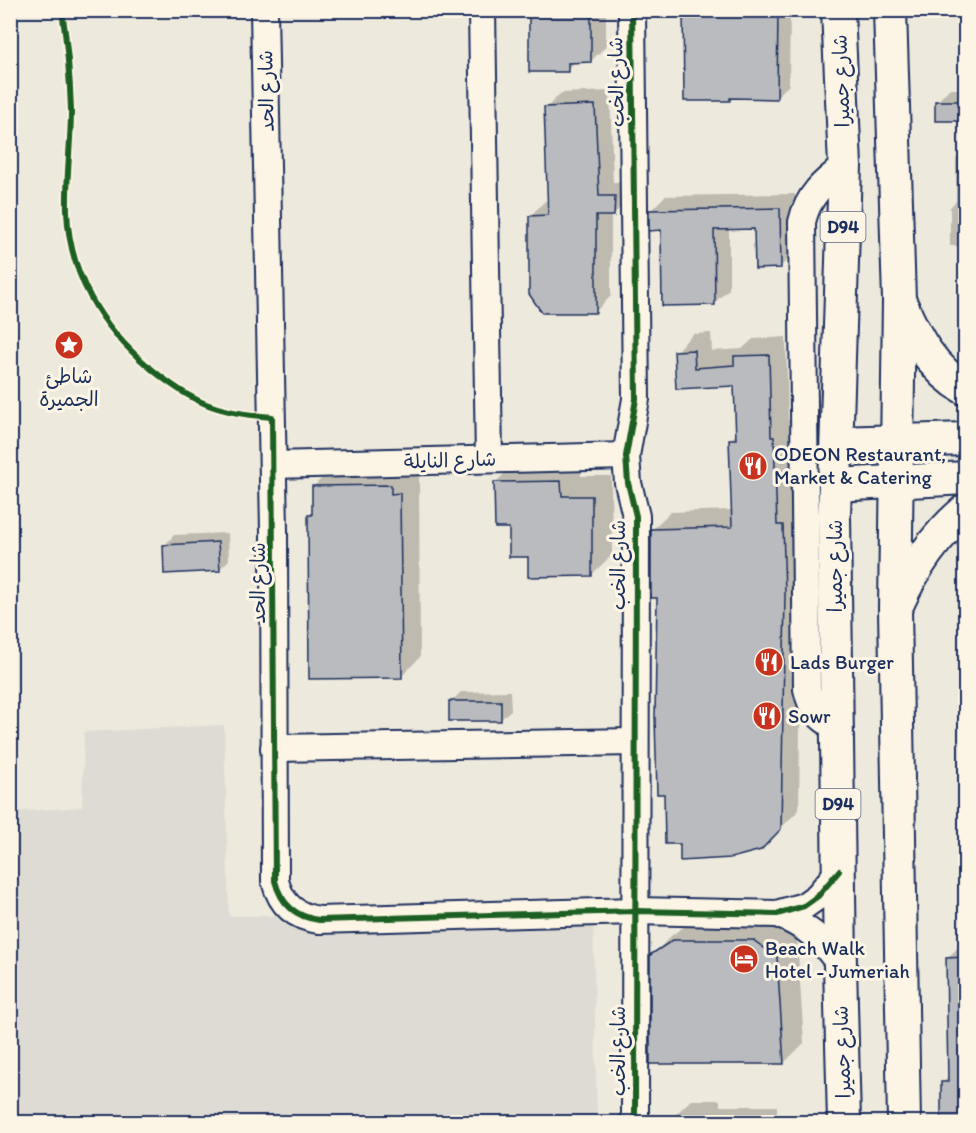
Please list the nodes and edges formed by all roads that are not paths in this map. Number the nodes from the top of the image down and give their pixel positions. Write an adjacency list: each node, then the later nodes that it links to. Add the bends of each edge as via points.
1 (264, 10): 14 (street, شارع الحد)
2 (482, 10): 13 (street)
3 (632, 10): 12 (street, شارع الخب, via 636,399)
4 (838, 10): 6 (main road, شارع جميرا / D94)
5 (891, 10): 7 (main road)
6 (845, 166): 11 (main road, شارع جميرا / D94); 20 (street, via 813,194 802,222 807,689 816,713)
7 (899, 300): 8 (main road, via 927,354 940,370); 10 (main road)
8 (966, 389)
9 (966, 439): 10 (main road)
10 (898, 440): 11 (main road); 16 (main road)
11 (837, 443): 17 (main road, شارع جميرا / D94)
12 (626, 456): 13 (street, شارع النايلة); 21 (street, شارع الخب, via 636,516)
13 (489, 459): 14 (street, شارع النايلة)
14 (273, 465): 22 (street, شارع الحد)
15 (966, 478): 16 (main road)
16 (897, 481): 17 (main road); 19 (main road)
17 (836, 485): 20 (main road, شارع جميرا / D94)
18 (966, 510): 19 (main road, via 930,546)
19 (895, 609): 29 (main road)
20 (837, 727): 23 (main road, شارع جميرا / D94)
21 (634, 742): 22 (street); 24 (street, شارع الخب)
22 (274, 748): 24 (street, شارع الحد, via 275,881 283,900 298,915 319,920)
23 (839, 871): 25 (street, via 804,906); 26 (main road, شارع جميرا / D94)
24 (635, 911): 25 (street, شارع الحد); 27 (street, شارع الخب)
25 (777, 914): 26 (street, via 820,938)
26 (840, 965): 28 (main road, شارع جميرا / D94)
27 (635, 1122)
28 (844, 1122)
29 (904, 1122)

